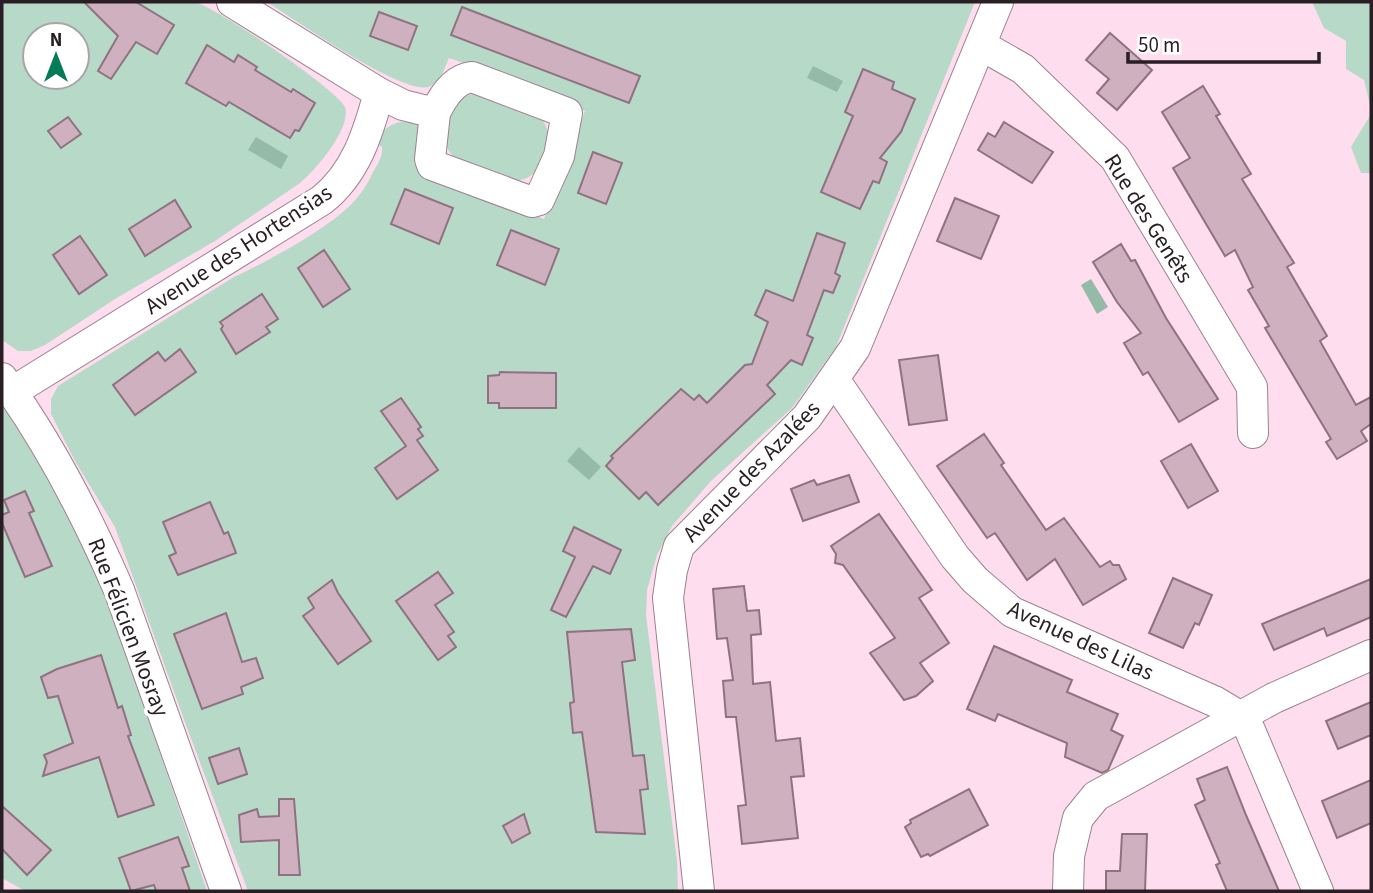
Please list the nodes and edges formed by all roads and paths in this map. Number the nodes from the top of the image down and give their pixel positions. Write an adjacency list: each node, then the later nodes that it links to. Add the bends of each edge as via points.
1 (232, 2): 4 (street)
2 (998, 2): 3 (street, Avenue des Azalées)
3 (981, 45): 6 (street, Avenue des Azalées, via 855,348); 8 (street, Rue des Genêts, via 1023,69 1115,158 1252,387)
4 (379, 93): 5 (street); 7 (street, Avenue des Hortensias, via 360,151 333,191)
5 (435, 113): 5 (street, via 446,93 467,77 567,113 559,156 540,200 532,202 432,165)
6 (834, 379): 10 (street, Avenue des Lilas, via 955,557 993,598 1012,612); 12 (street, Avenue des Azalées, via 807,417 679,546 672,570 668,598)
7 (7, 385): 11 (street, Rue Félicien Mosray, via 58,464 107,561)
8 (1254, 433)
9 (1371, 655): 10 (street)
10 (1241, 717): 13 (street, via 1096,796 1078,818 1069,856); 14 (street)
11 (226, 891)
12 (699, 891)
13 (1068, 891)
14 (1318, 891)

